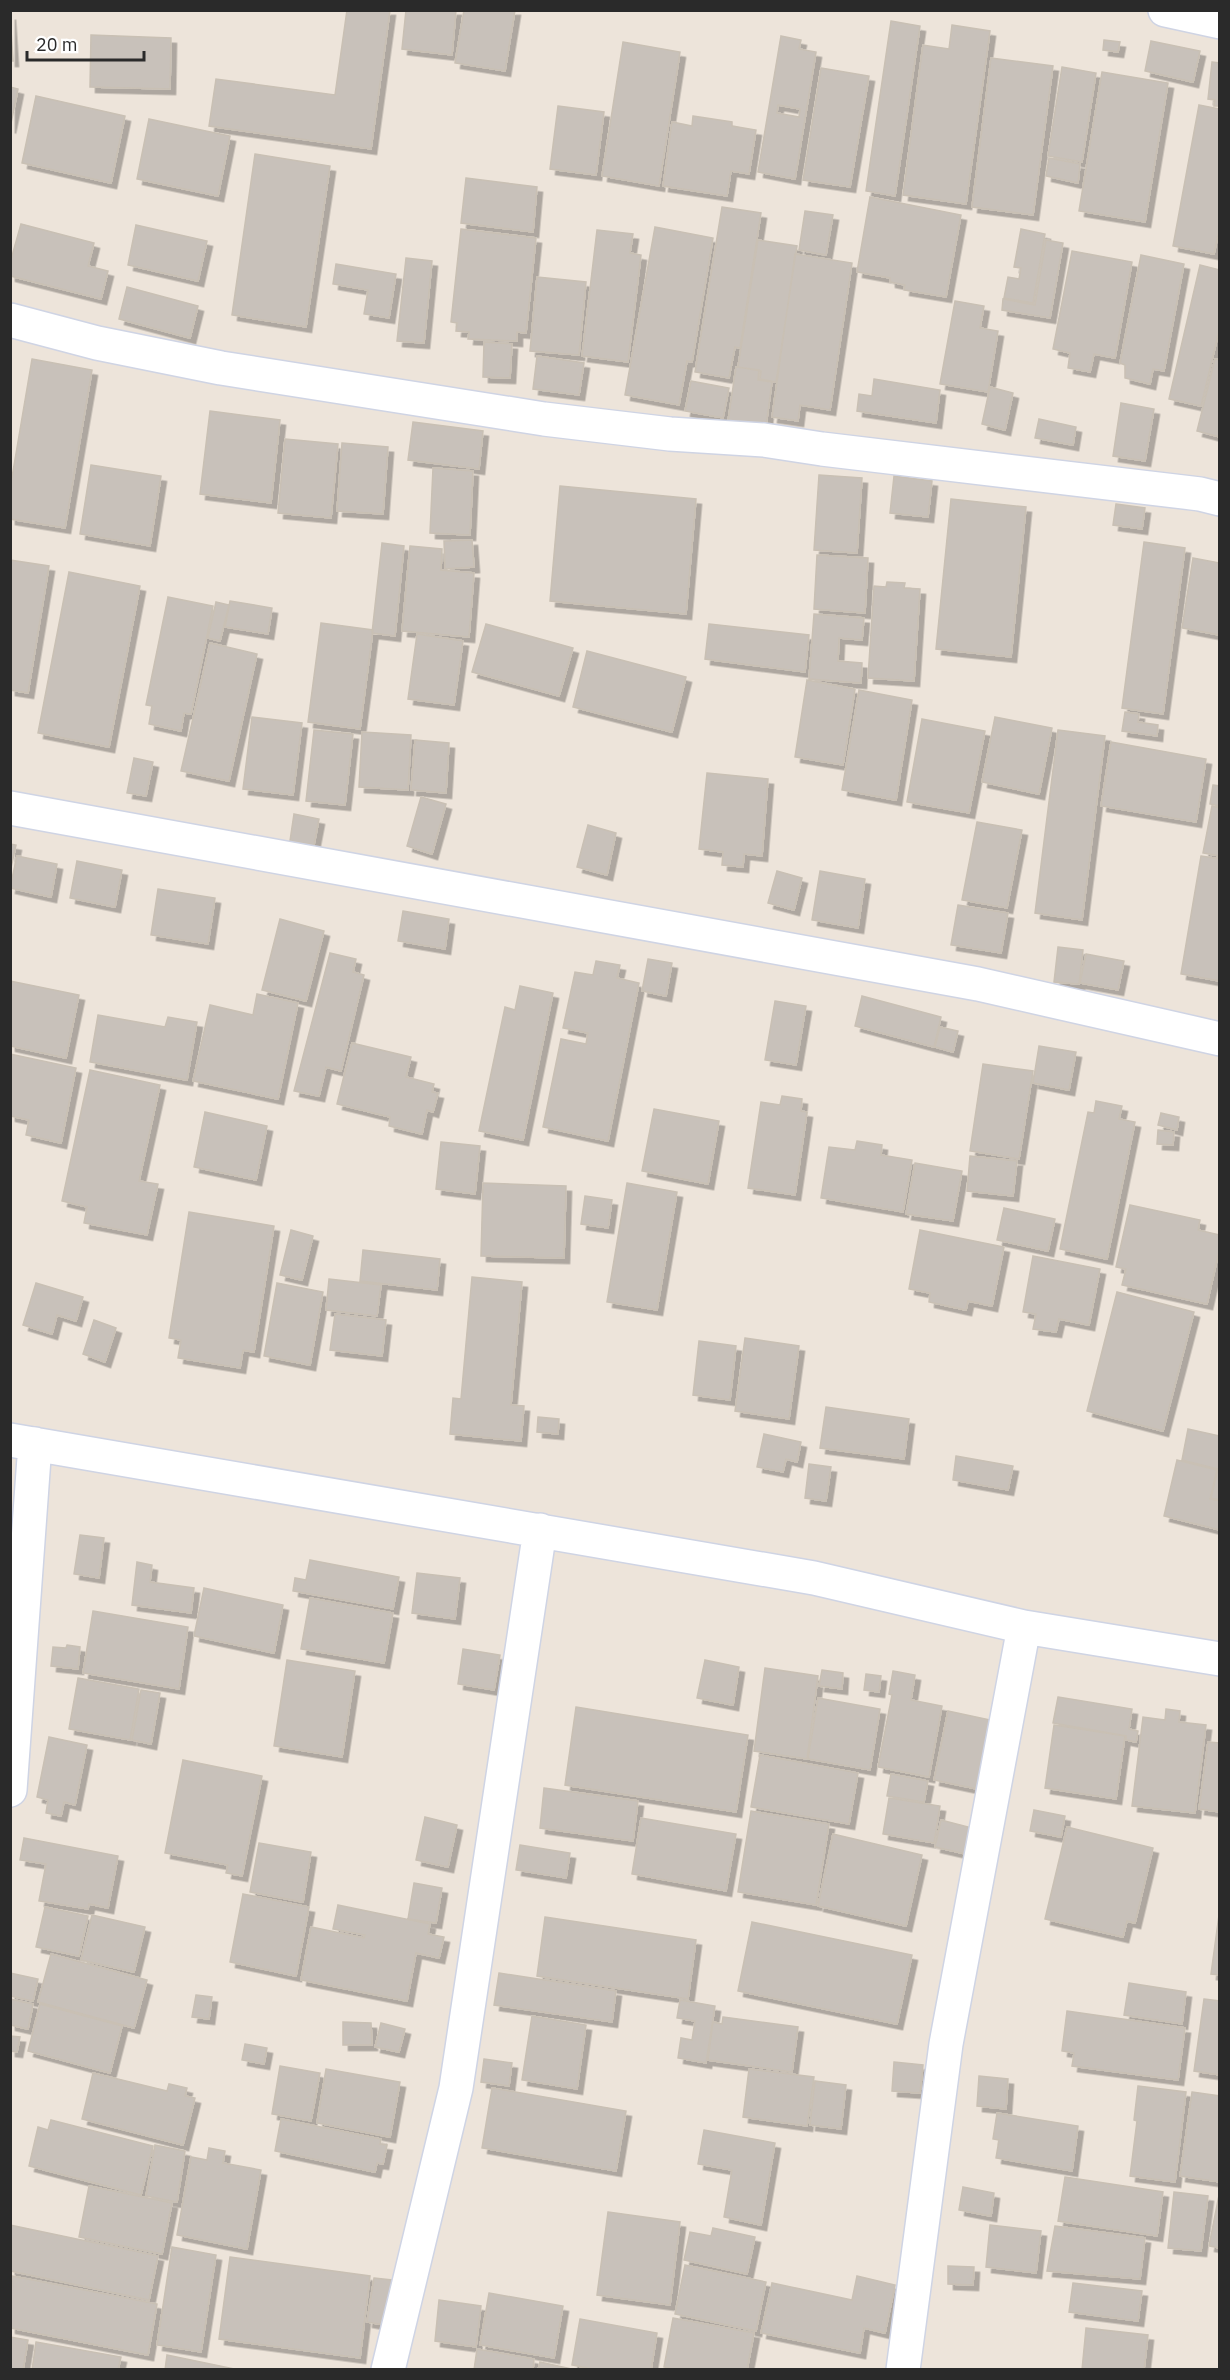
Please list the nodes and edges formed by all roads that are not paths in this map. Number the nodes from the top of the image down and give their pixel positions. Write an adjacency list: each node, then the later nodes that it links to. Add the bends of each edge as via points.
1 (1165, 10): 2 (street)
2 (1220, 22)
3 (10, 320): 4 (street, via 97,343 221,368 544,419 764,440)
4 (1220, 499)
5 (10, 808): 6 (street, via 966,982)
6 (1220, 1039)
7 (23, 1442): 8 (street); 11 (street)
8 (540, 1530): 9 (street, via 814,1578); 12 (street, via 456,2088)
9 (1024, 1627): 10 (street); 13 (street, via 946,2044)
10 (1220, 1659)
11 (10, 1790)
12 (388, 2370)
13 (903, 2370)

